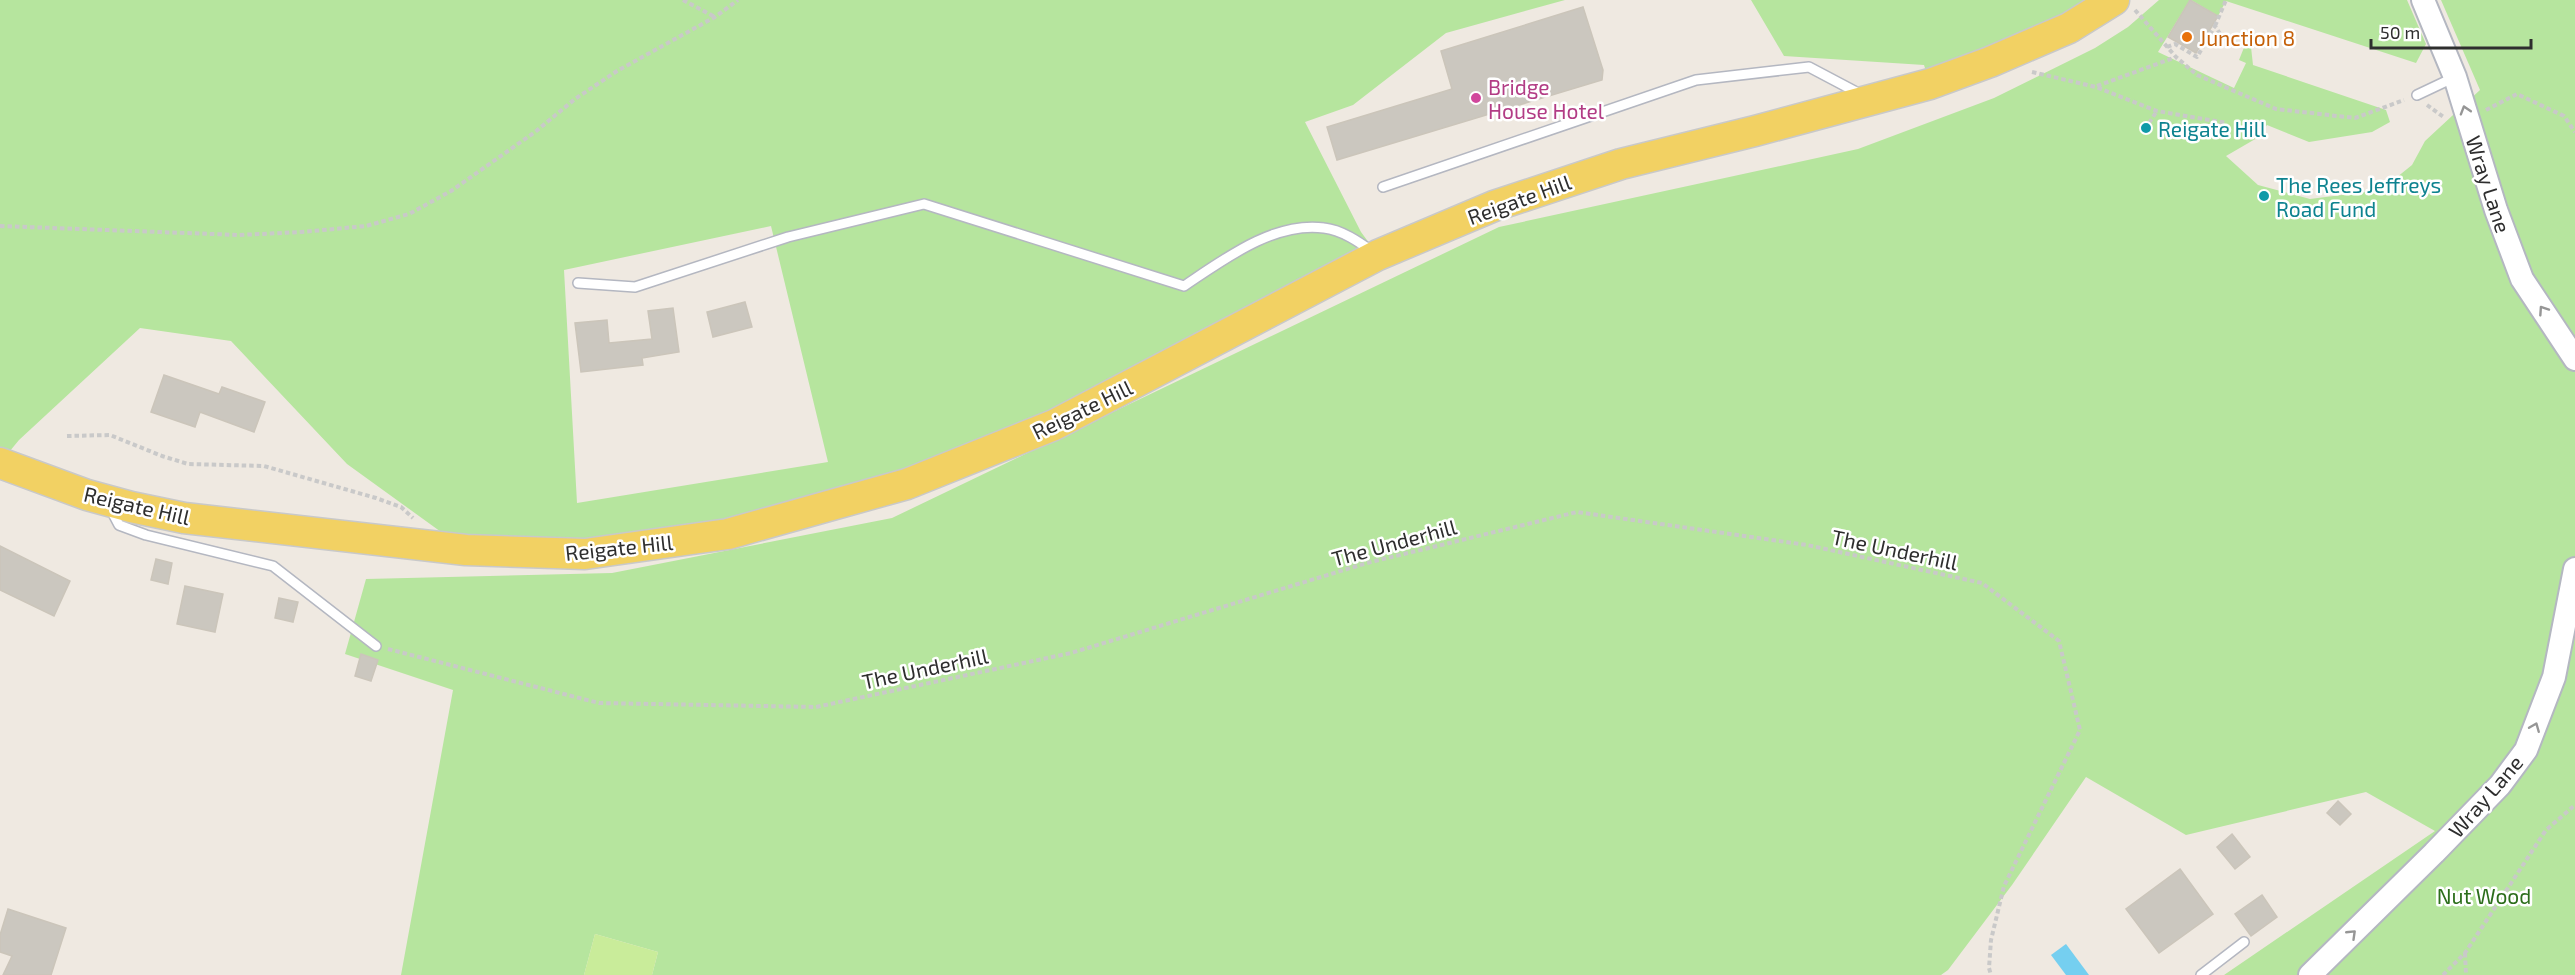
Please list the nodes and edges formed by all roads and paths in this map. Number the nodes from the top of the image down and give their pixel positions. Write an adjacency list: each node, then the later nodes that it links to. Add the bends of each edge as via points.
1 (683, 0): 6 (path)
2 (738, 0): 6 (path)
3 (2114, 0): 16 (main road, Reigate Hill, via 2069,28 1990,62 1930,84)
4 (2226, 0): 8 (path)
5 (2423, 0): 13 (street, Wray Lane)
6 (715, 17): 23 (path, via 617,71 452,191 409,214 366,226 239,235)
7 (2144, 21): 10 (path)
8 (2215, 26): 9 (path); 10 (path, via 2197,57 2175,44)
9 (2226, 44)
10 (2167, 47): 11 (path)
11 (2176, 57): 14 (path); 15 (path, via 2197,75 2276,110 2355,118)
12 (2028, 71): 14 (path)
13 (2455, 77): 15 (lane); 18 (street, Wray Lane, one-way to 13)
14 (2096, 87): 17 (path)
15 (2417, 95): 18 (path, via 2445,118)
16 (1869, 99): 22 (lane, via 1809,68 1696,80); 24 (main road, Reigate Hill, via 1622,164 1494,206)
17 (2157, 111): 19 (path); 20 (path)
18 (2468, 120): 21 (path, via 2517,94 2564,116); 26 (street, Wray Lane, one-way to 18, via 2522,279)
19 (2150, 123)
20 (2227, 123)
21 (2575, 132)
22 (1383, 187)
23 (0, 226)
24 (1378, 255): 25 (lane, via 1355,239 1324,228 1296,228 1241,248 1184,286 924,204 788,237 635,287); 30 (main road, Reigate Hill, via 1054,425 907,484 728,534 585,554)
25 (578, 283)
26 (2575, 359)
27 (67, 436): 30 (path, via 110,435 188,464 264,466 376,498 401,507 412,518)
28 (0, 464): 29 (main road, Reigate Hill)
29 (106, 501): 30 (main road, Reigate Hill, via 183,518); 32 (lane, via 119,525 273,566)
30 (421, 545)
31 (2575, 569): 38 (street, Wray Lane, one-way to 31, via 2500,785 2526,750 2553,677)
32 (376, 646): 36 (path, The Underhill, via 599,703 816,707 1071,653 1367,563 1577,512 1806,545 1982,583 2059,641 2080,730 2004,885 1991,940)
33 (2575, 804): 35 (path, via 2546,830)
34 (2244, 942): 37 (lane)
35 (2464, 953): 39 (path); 40 (path)
36 (1991, 975)
37 (2200, 975)
38 (2310, 975)
39 (2443, 975)
40 (2466, 975)

